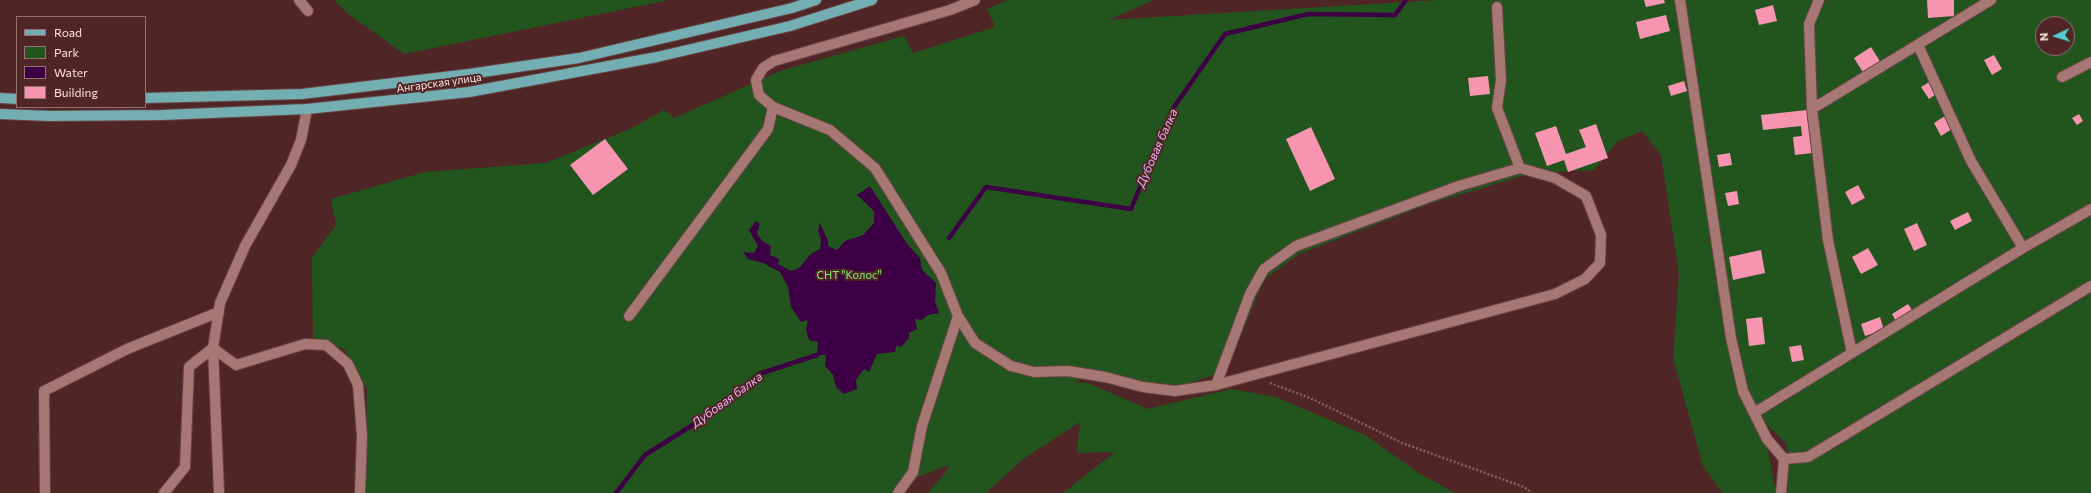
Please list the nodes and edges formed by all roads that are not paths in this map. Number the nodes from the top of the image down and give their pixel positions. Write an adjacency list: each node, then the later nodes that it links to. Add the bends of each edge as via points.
1 (299, 0): 9 (street)
2 (816, 0): 14 (main road, Ангарская улица, via 792,8 580,58 302,94)
3 (872, 0): 17 (main road, Ангарская улица, via 790,26 657,57 469,92)
4 (975, 0): 16 (street, via 950,10 774,61 763,68 756,80 759,95)
5 (1680, 0): 30 (street, via 1731,338 1743,391)
6 (1819, 0): 18 (street, via 1809,24)
7 (1991, 0): 10 (street)
8 (1497, 7): 20 (street, via 1501,80 1497,108)
9 (308, 11)
10 (1918, 45): 18 (street); 22 (street, via 1971,161)
11 (2091, 62): 12 (street)
12 (2062, 77)
13 (0, 98): 15 (main road)
14 (146, 98)
15 (16, 99)
16 (773, 107): 25 (street, via 768,129); 26 (street, via 830,130 875,168 941,272)
17 (307, 109): 19 (main road, Ангарская улица, via 162,115); 24 (street, via 291,165 246,246 220,303)
18 (1812, 109): 28 (street, via 1828,240)
19 (0, 114)
20 (1520, 168): 29 (street, via 1459,186 1296,246 1264,269 1250,294); 29 (street, via 1555,178 1586,196 1601,235 1600,263 1585,279 1555,294)
21 (2091, 209): 22 (street)
22 (2023, 248): 28 (street)
23 (2091, 286): 31 (street, via 1808,457)
24 (219, 312): 27 (street); 32 (street, via 127,349 44,391)
25 (628, 316)
26 (958, 316): 29 (street, via 975,343 1011,366 1034,372 1068,371 1175,391); 36 (street, via 922,426 913,472)
27 (213, 348): 33 (street, via 189,367 185,467); 34 (street); 35 (street, via 236,365 305,344 326,345 348,364 358,386 362,436)
28 (1852, 353): 30 (street)
29 (1216, 385)
30 (1754, 413): 31 (street, via 1767,439)
31 (1784, 459): 37 (street)
32 (45, 493)
33 (164, 493)
34 (219, 493)
35 (360, 493)
36 (898, 493)
37 (1781, 493)

